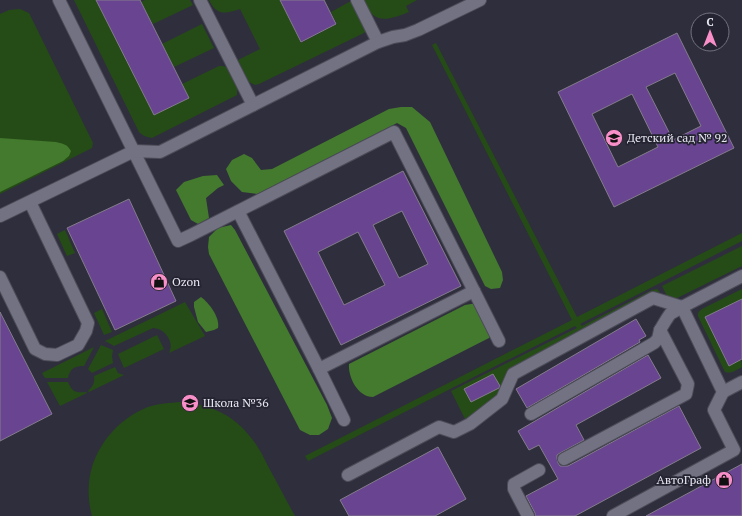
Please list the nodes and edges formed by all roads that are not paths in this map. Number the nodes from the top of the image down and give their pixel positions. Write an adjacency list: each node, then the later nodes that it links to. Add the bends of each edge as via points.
1 (59, 0): 7 (street)
2 (200, 0): 6 (street)
3 (357, 0): 5 (street)
4 (480, 0): 5 (street, via 418,30)
5 (378, 42): 6 (street)
6 (253, 105): 7 (street, via 160,152)
7 (134, 151): 8 (street); 9 (street, via 178,241)
8 (30, 202): 10 (street); 12 (street, via 88,323 78,345 57,355 45,354 35,349)
9 (238, 211): 13 (street, via 394,132); 17 (street)
10 (0, 216)
11 (742, 276): 14 (street)
12 (0, 277)
13 (474, 291): 16 (street); 17 (street)
14 (682, 307): 15 (street, via 670,314); 19 (street); 24 (street, via 653,298 513,374 502,399 470,424 454,432 439,427)
15 (660, 330): 20 (street, via 654,343); 22 (street, via 688,384 686,394)
16 (499, 341)
17 (319, 369): 21 (street)
18 (742, 382): 19 (street)
19 (723, 392): 26 (street, via 714,410 734,450)
20 (531, 414)
21 (344, 420)
22 (564, 459)
23 (539, 470): 25 (street, via 514,484 514,489)
24 (348, 476)
25 (528, 516)
26 (613, 516)

